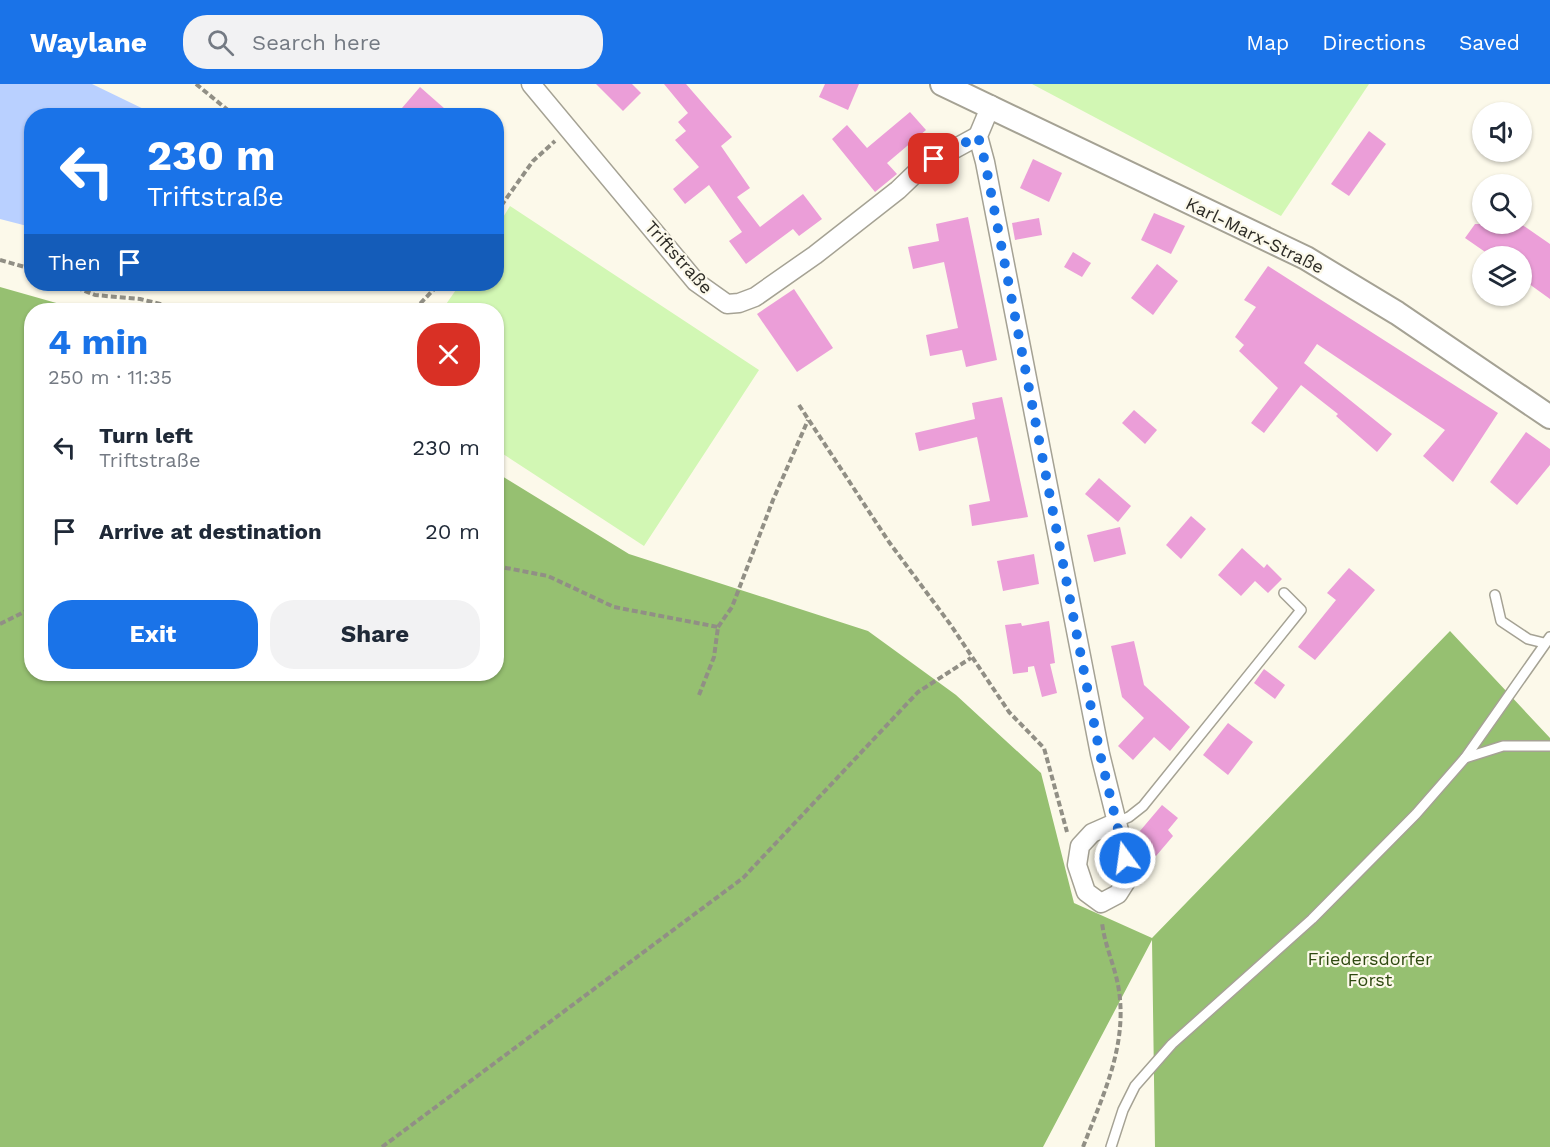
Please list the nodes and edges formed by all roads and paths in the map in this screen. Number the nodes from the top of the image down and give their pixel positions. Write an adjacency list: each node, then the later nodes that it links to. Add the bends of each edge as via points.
1 (196, 84): 5 (path)
2 (531, 84): 6 (street, Triftstraße)
3 (942, 84): 4 (street, Karl-Marx-Straße)
4 (991, 105): 7 (street); 16 (street, Karl-Marx-Straße, via 1321,266)
5 (225, 108)
6 (569, 128): 7 (street, Triftstraße, via 696,282 727,304 755,297 816,255 922,166); 8 (path, via 533,161)
7 (978, 136): 29 (street, via 1100,754)
8 (504, 202)
9 (0, 260): 10 (path)
10 (24, 268)
11 (85, 291): 13 (path)
12 (432, 291): 14 (path)
13 (156, 303)
14 (421, 303)
15 (799, 405): 17 (path)
16 (1550, 417)
17 (808, 420): 23 (path, via 732,607); 25 (path)
18 (504, 568): 23 (path, via 548,576 614,607)
19 (1284, 593): 29 (lane, via 1301,610 1143,806)
20 (1496, 595): 24 (lane, via 1502,621 1528,639)
21 (24, 612): 22 (path)
22 (0, 624)
23 (718, 627): 26 (path, via 714,657)
24 (1547, 640): 28 (lane)
25 (971, 658): 30 (path, via 1009,712 1044,748 1067,832); 32 (path, via 918,692 743,878)
26 (699, 695)
27 (1550, 746): 28 (lane, via 1503,746)
28 (1465, 758): 34 (lane, via 1374,860 1172,1044 1135,1086)
29 (1117, 822): 30 (street, via 1092,832); 30 (street, via 1130,875 1118,894 1101,903 1086,892 1077,865)
30 (1080, 846)
31 (1103, 929): 33 (path, via 1121,1010 1116,1058)
32 (382, 1147)
33 (1083, 1147)
34 (1111, 1147)

